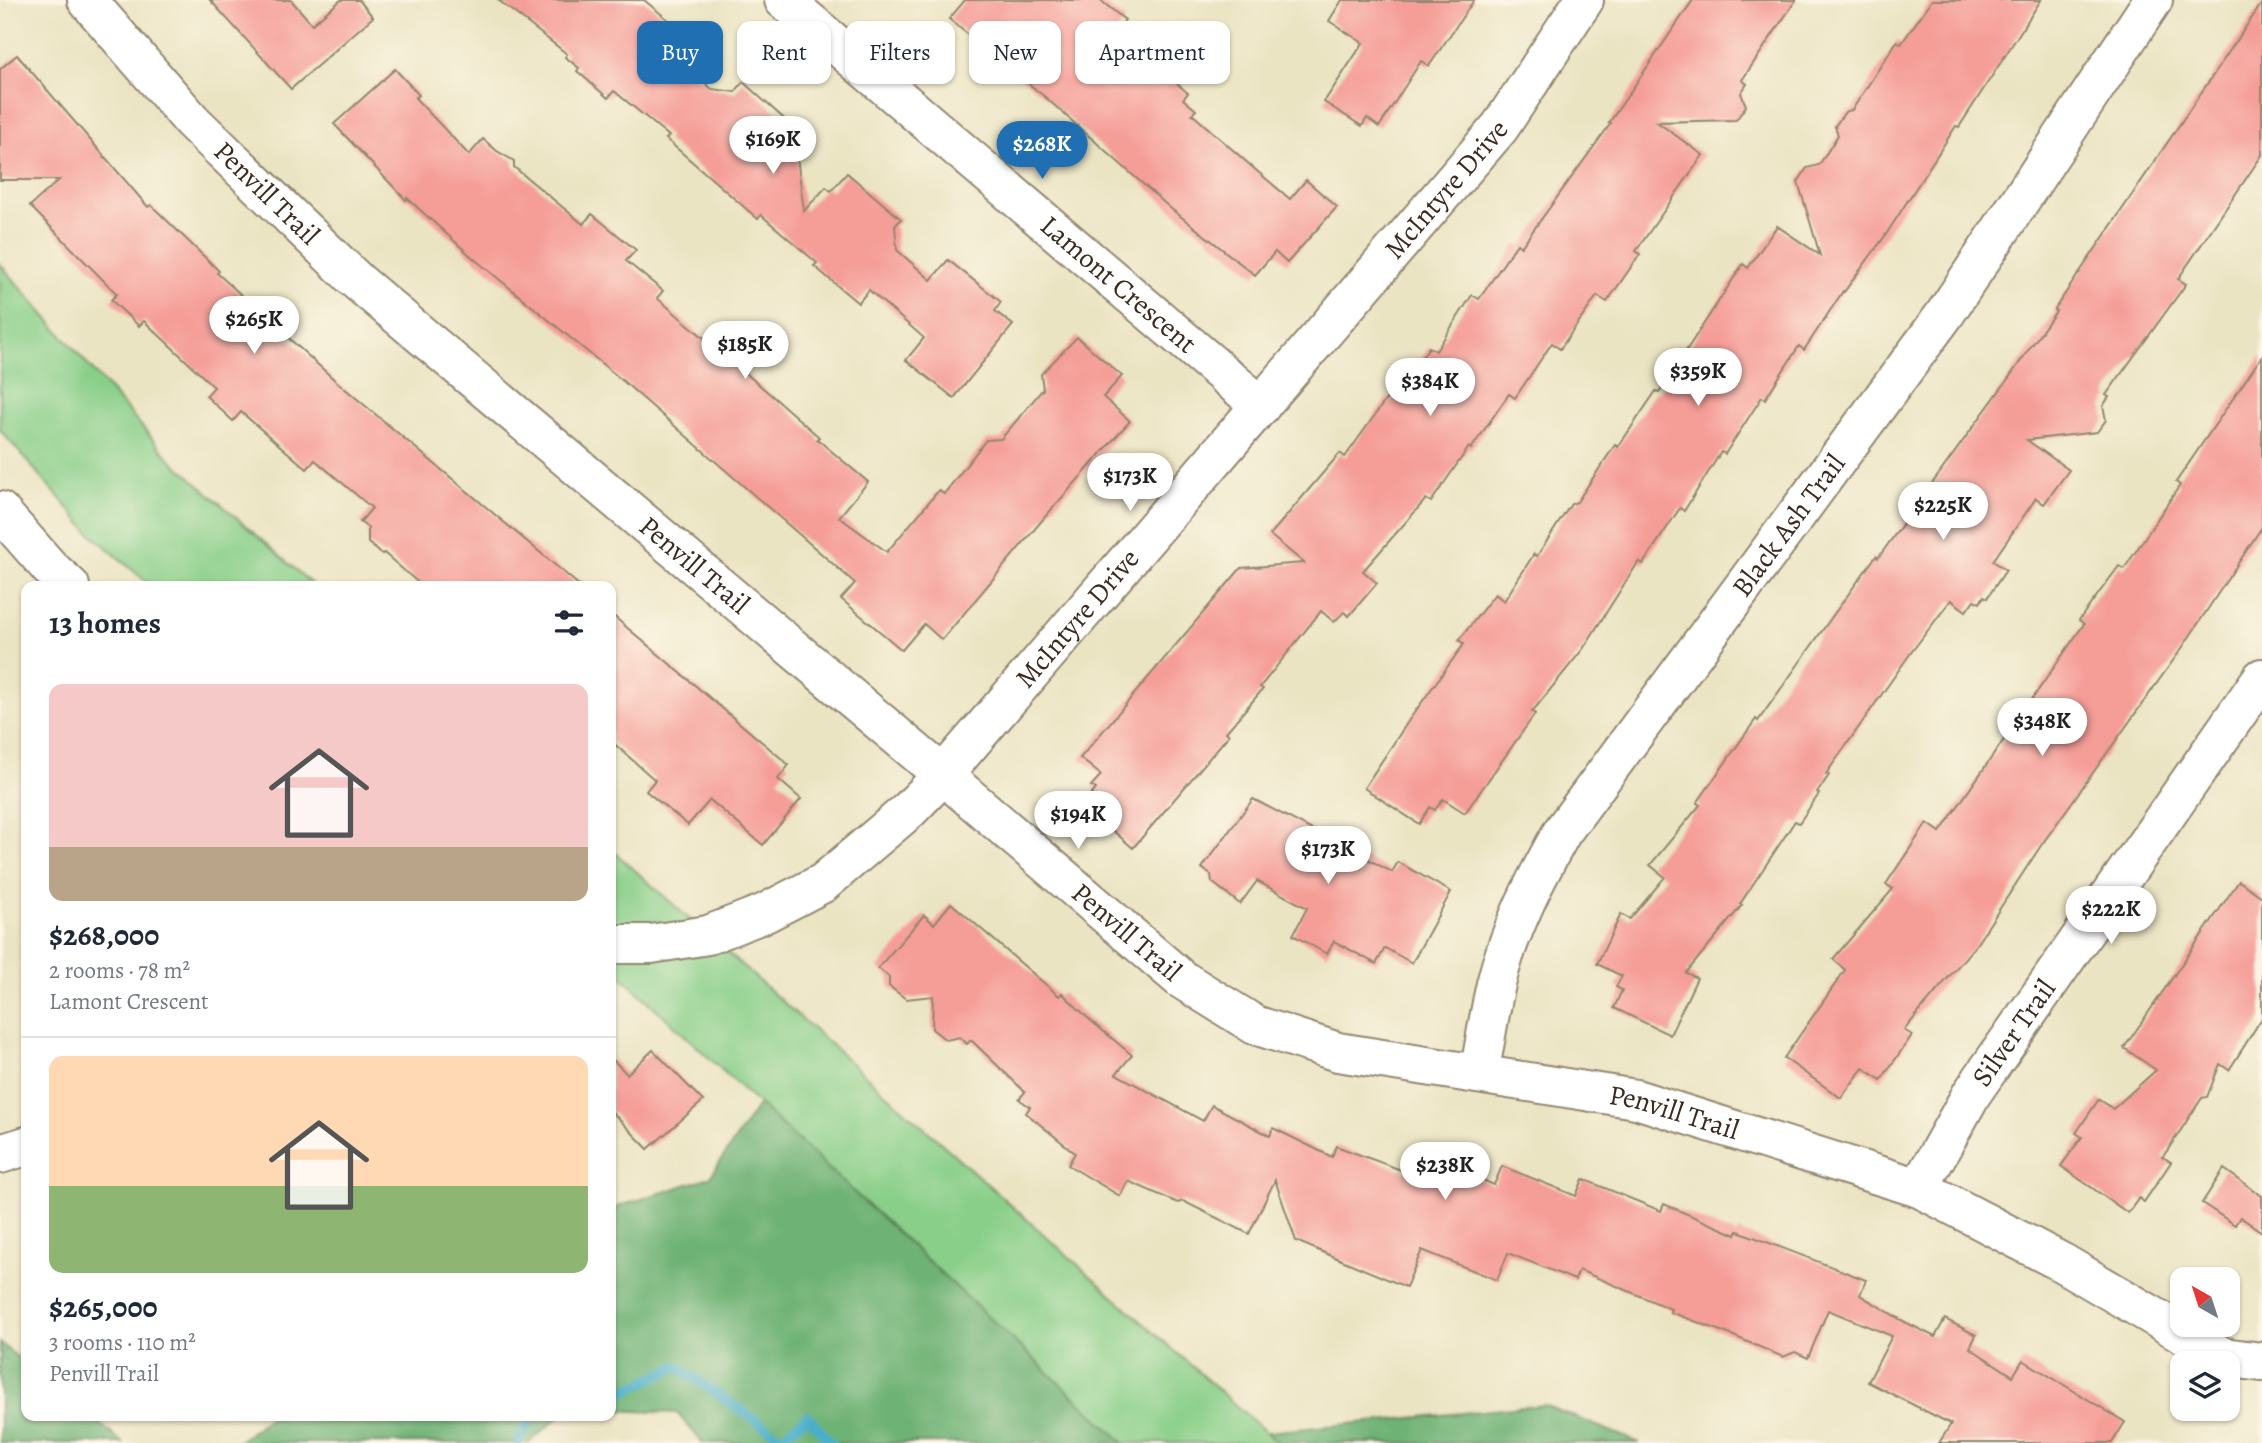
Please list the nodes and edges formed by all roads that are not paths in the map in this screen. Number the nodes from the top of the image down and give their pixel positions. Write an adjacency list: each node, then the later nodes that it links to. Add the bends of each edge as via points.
1 (87, 0): 9 (street, Penvill Trail, via 192,121 357,281)
2 (784, 0): 5 (street, Lamont Crescent)
3 (1584, 0): 5 (street, McIntyre Drive, via 1500,127)
4 (2153, 0): 11 (street, Black Ash Trail, via 1945,314 1562,832 1513,931 1496,983)
5 (1261, 406): 9 (street, McIntyre Drive)
6 (0, 511): 7 (street)
7 (64, 581)
8 (2262, 678): 14 (street, Silver Trail, via 1972,1093)
9 (943, 775): 10 (street, McIntyre Drive, via 823,883 765,913 708,935); 11 (street, Penvill Trail, via 1181,979 1255,1025 1338,1052)
10 (616, 944)
11 (1479, 1074): 14 (street, Penvill Trail, via 1636,1099)
12 (21, 1148): 13 (street)
13 (0, 1154)
14 (1919, 1188): 15 (street, Penvill Trail, via 2061,1262 2223,1357)
15 (2262, 1362)

